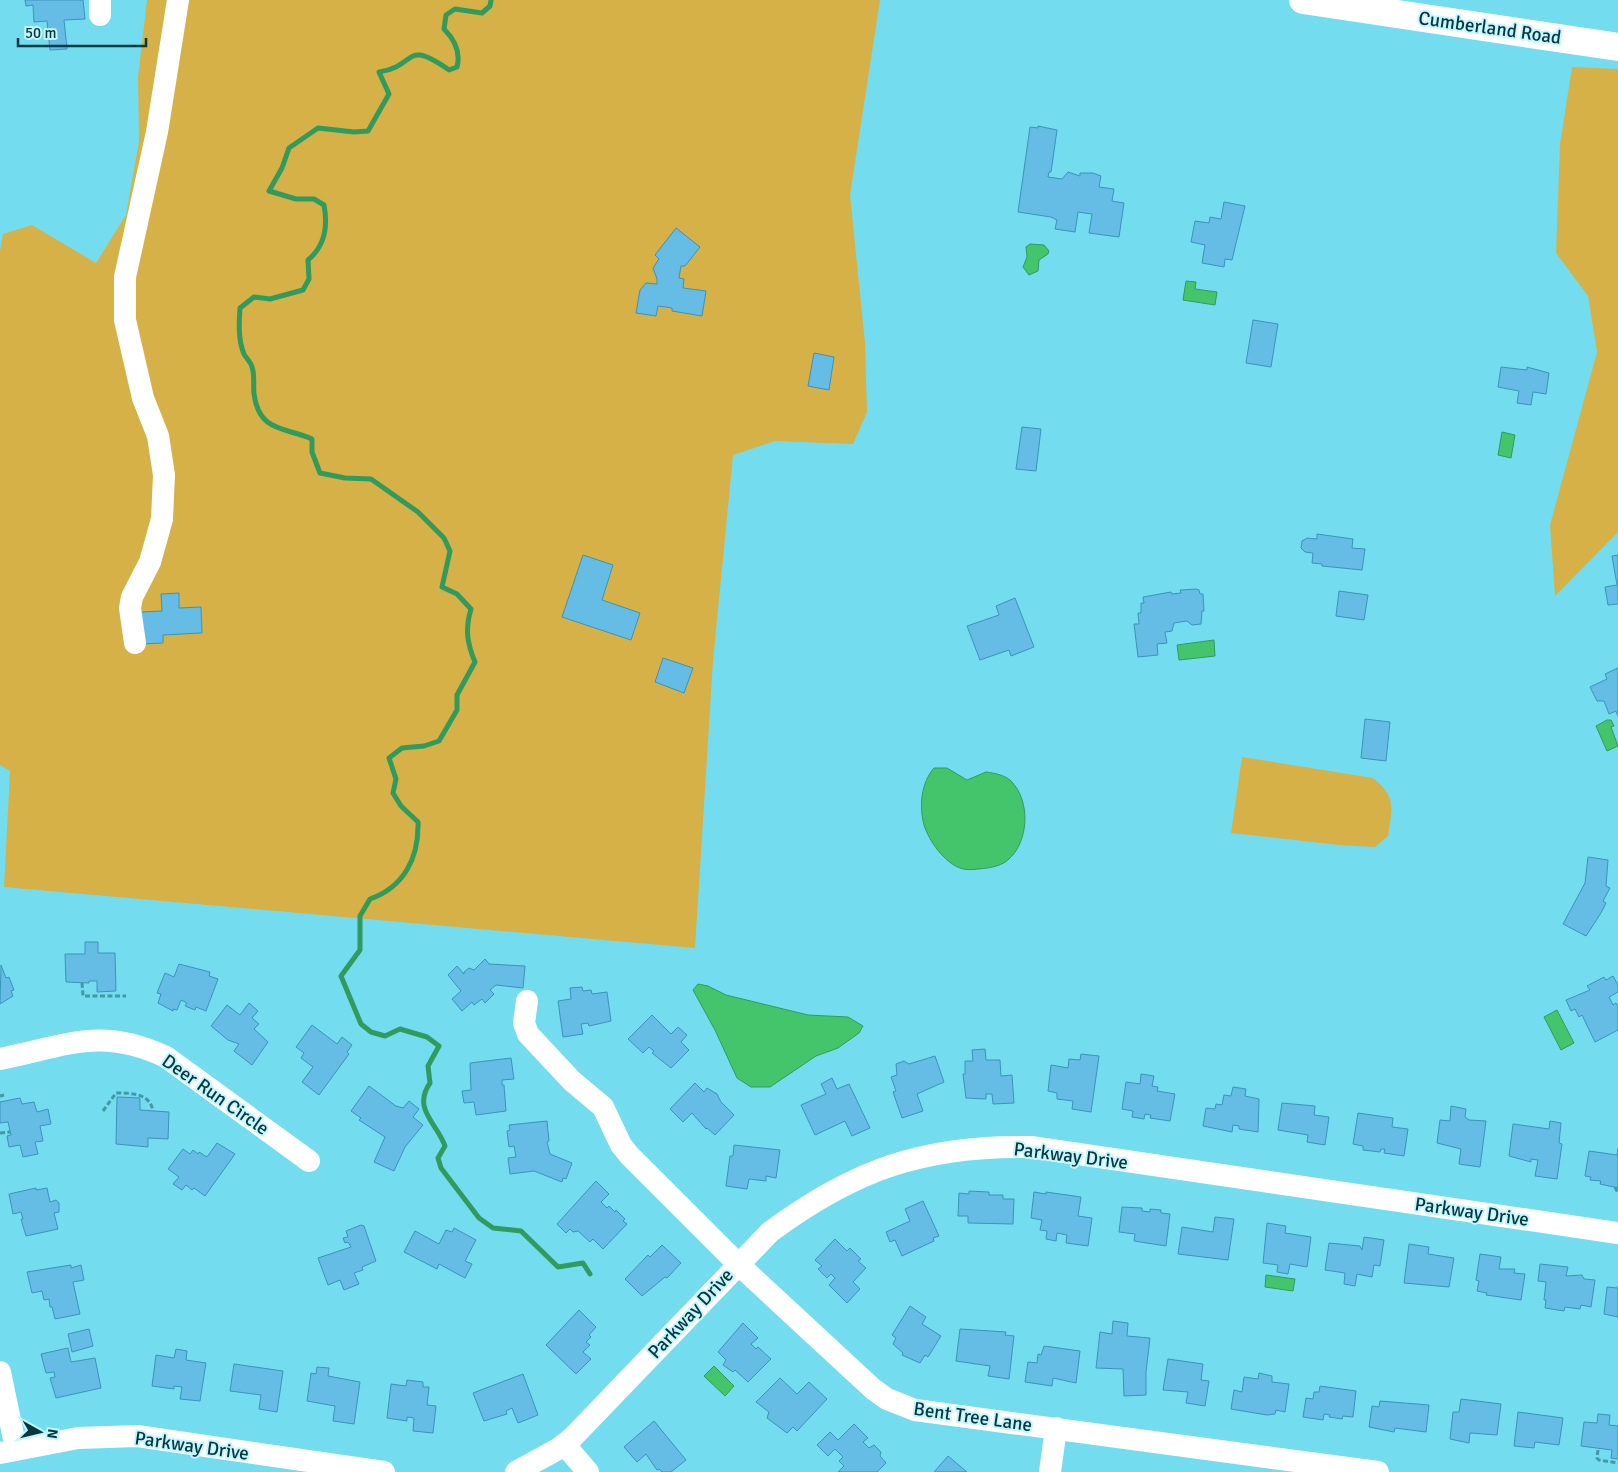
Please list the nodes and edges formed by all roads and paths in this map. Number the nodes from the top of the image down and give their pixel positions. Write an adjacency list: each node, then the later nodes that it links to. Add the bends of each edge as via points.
1 (178, 0): 4 (street, via 157,132 125,277 124,320 143,398 158,436 164,475 162,519 150,562 132,597 130,608)
2 (1303, 0): 3 (main road, Cumberland Road)
3 (1618, 47)
4 (135, 643)
5 (82, 983): 6 (path, via 83,996)
6 (126, 996)
7 (527, 1001): 17 (street, Bent Tree Lane, via 524,1023 528,1034 572,1081 603,1107 629,1156)
8 (0, 1059): 13 (street, Deer Run Circle, via 85,1040 104,1039 147,1048 166,1056)
9 (103, 1111): 10 (path, via 116,1093 137,1094 150,1102)
10 (153, 1111)
11 (10, 1132): 12 (path)
12 (0, 1133)
13 (309, 1161)
14 (1615, 1187): 15 (path)
15 (1618, 1193)
16 (1618, 1232): 17 (street, Parkway Drive, via 1031,1147 1002,1147 937,1152 872,1172 798,1211 770,1232)
17 (737, 1264): 19 (street, Bent Tree Lane, via 887,1399 915,1410); 20 (street, Parkway Drive)
18 (0, 1372): 22 (street)
19 (1056, 1428): 27 (street); 28 (street, Bent Tree Lane)
20 (564, 1444): 25 (street, Parkway Drive); 26 (street)
21 (1598, 1450): 23 (path, via 1598,1460)
22 (8, 1451): 24 (street, Parkway Drive, via 78,1438 137,1436)
23 (1618, 1463)
24 (384, 1472)
25 (516, 1472)
26 (588, 1472)
27 (1050, 1472)
28 (1378, 1472)

